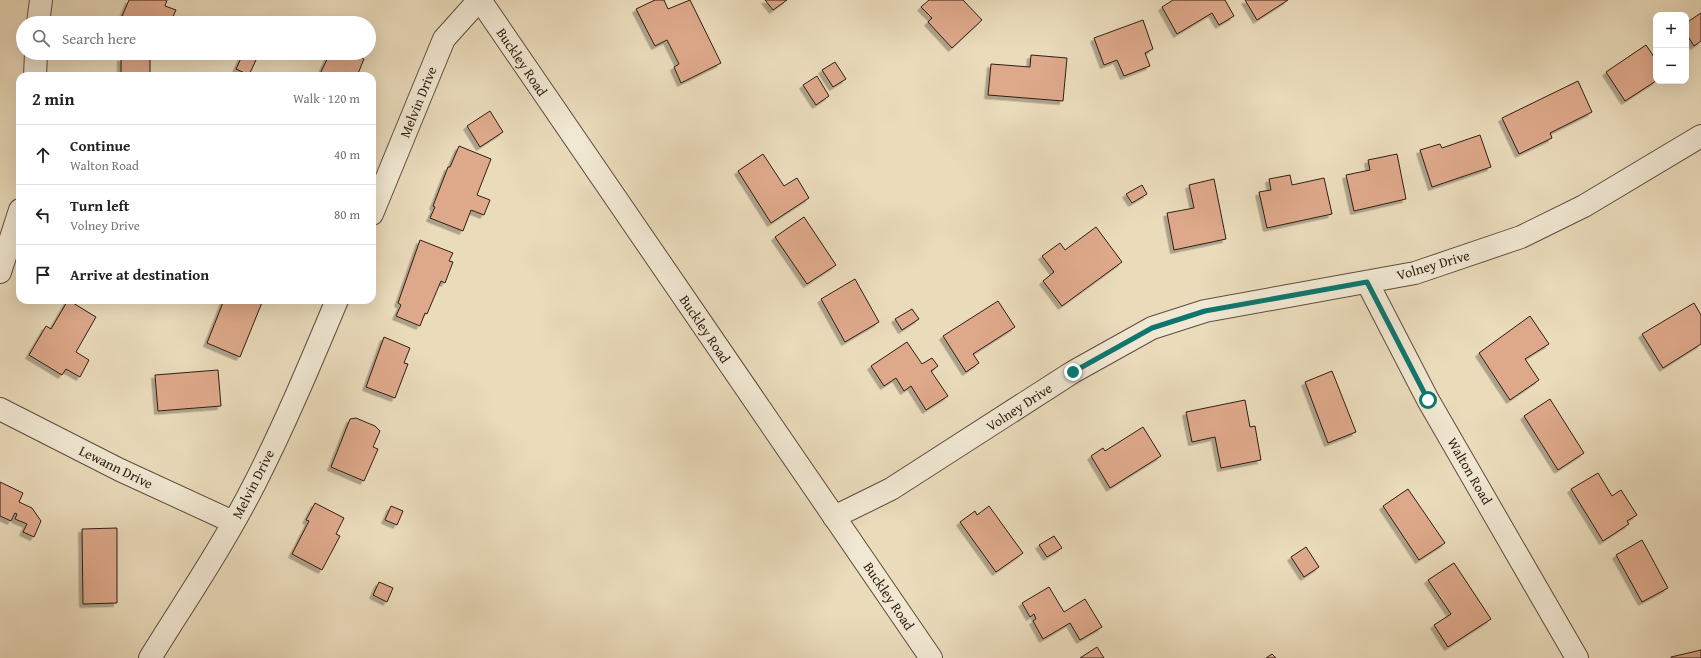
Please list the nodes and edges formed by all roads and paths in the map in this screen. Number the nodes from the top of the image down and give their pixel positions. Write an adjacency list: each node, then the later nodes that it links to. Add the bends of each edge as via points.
1 (41, 0): 3 (street)
2 (479, 0): 7 (street, Melvin Drive, via 444,39); 13 (street, Buckley Road)
3 (39, 16)
4 (36, 60): 5 (street)
5 (35, 72)
6 (1701, 136): 10 (street, Volney Drive, via 1584,206 1521,237 1415,273)
7 (376, 204)
8 (16, 222): 9 (street)
9 (0, 272)
10 (1367, 282): 13 (street, Volney Drive, via 1205,311 1152,328 1073,372 891,489); 17 (street, Walton Road, via 1428,400)
11 (335, 304): 14 (street, Melvin Drive, via 315,354)
12 (0, 409): 14 (street, Lewann Drive, via 120,470)
13 (834, 517): 16 (street, Buckley Road)
14 (234, 522): 15 (street, Melvin Drive)
15 (150, 658)
16 (931, 658)
17 (1578, 658)

